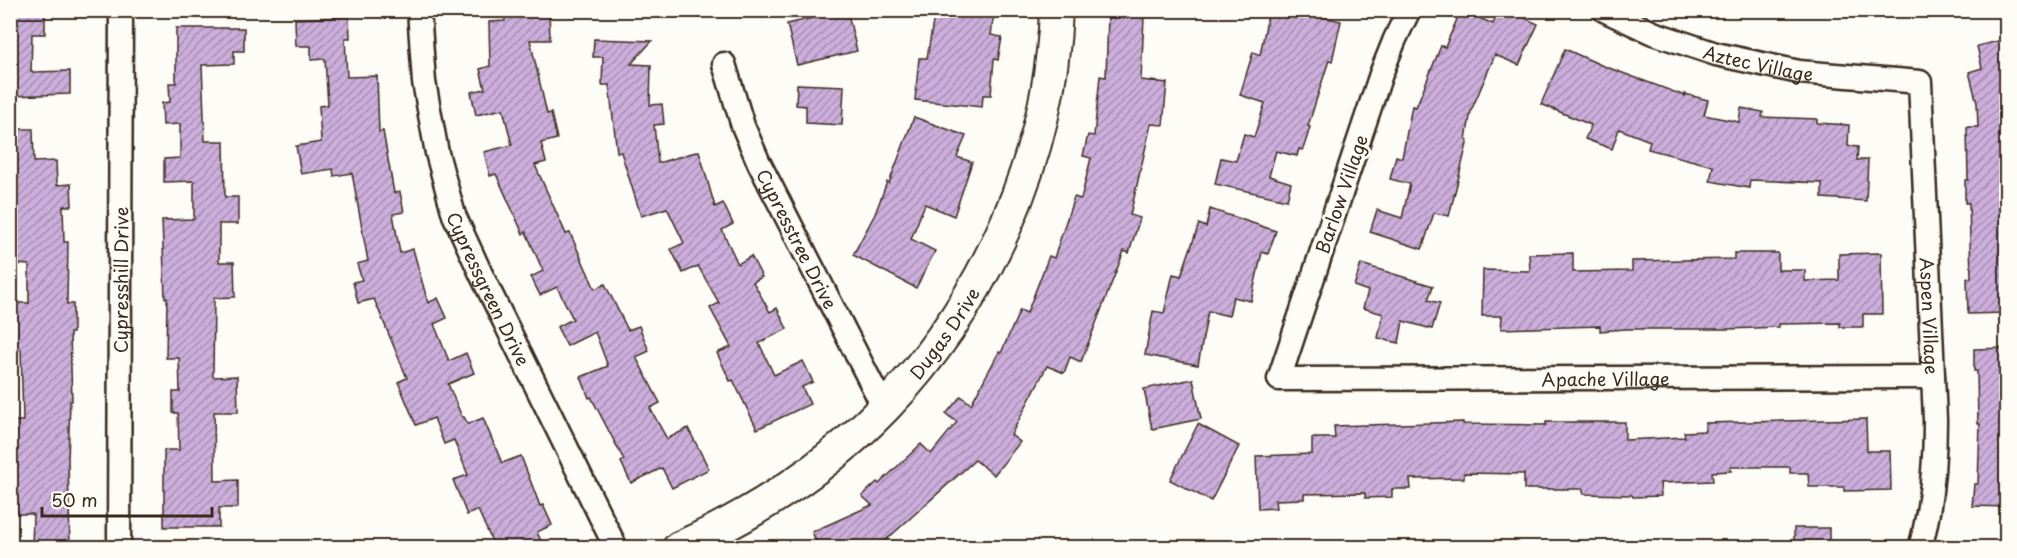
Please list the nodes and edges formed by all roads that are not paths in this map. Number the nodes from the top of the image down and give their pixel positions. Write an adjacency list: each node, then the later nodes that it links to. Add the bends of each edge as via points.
1 (121, 10): 11 (street, Cypresshill Drive)
2 (419, 10): 12 (street, Cypressgreen Drive, via 424,82 454,215)
3 (1056, 10): 10 (street, Dugas Drive, via 1049,78 1036,135 996,247 942,337)
4 (1409, 10): 9 (street, Barlow Village, via 1381,74)
5 (1604, 10): 7 (street, Aztec Village, via 1653,33 1716,54 1799,72)
6 (724, 64): 10 (street, Cypresstree Drive, via 759,163)
7 (1920, 82): 8 (street, Aspen Village)
8 (1933, 377): 9 (street, Apache Village); 14 (street, Aspen Village, via 1935,462)
9 (1279, 379)
10 (884, 408): 13 (street, Dugas Drive, via 786,489 737,520)
11 (118, 548)
12 (616, 548)
13 (679, 548)
14 (1920, 548)

